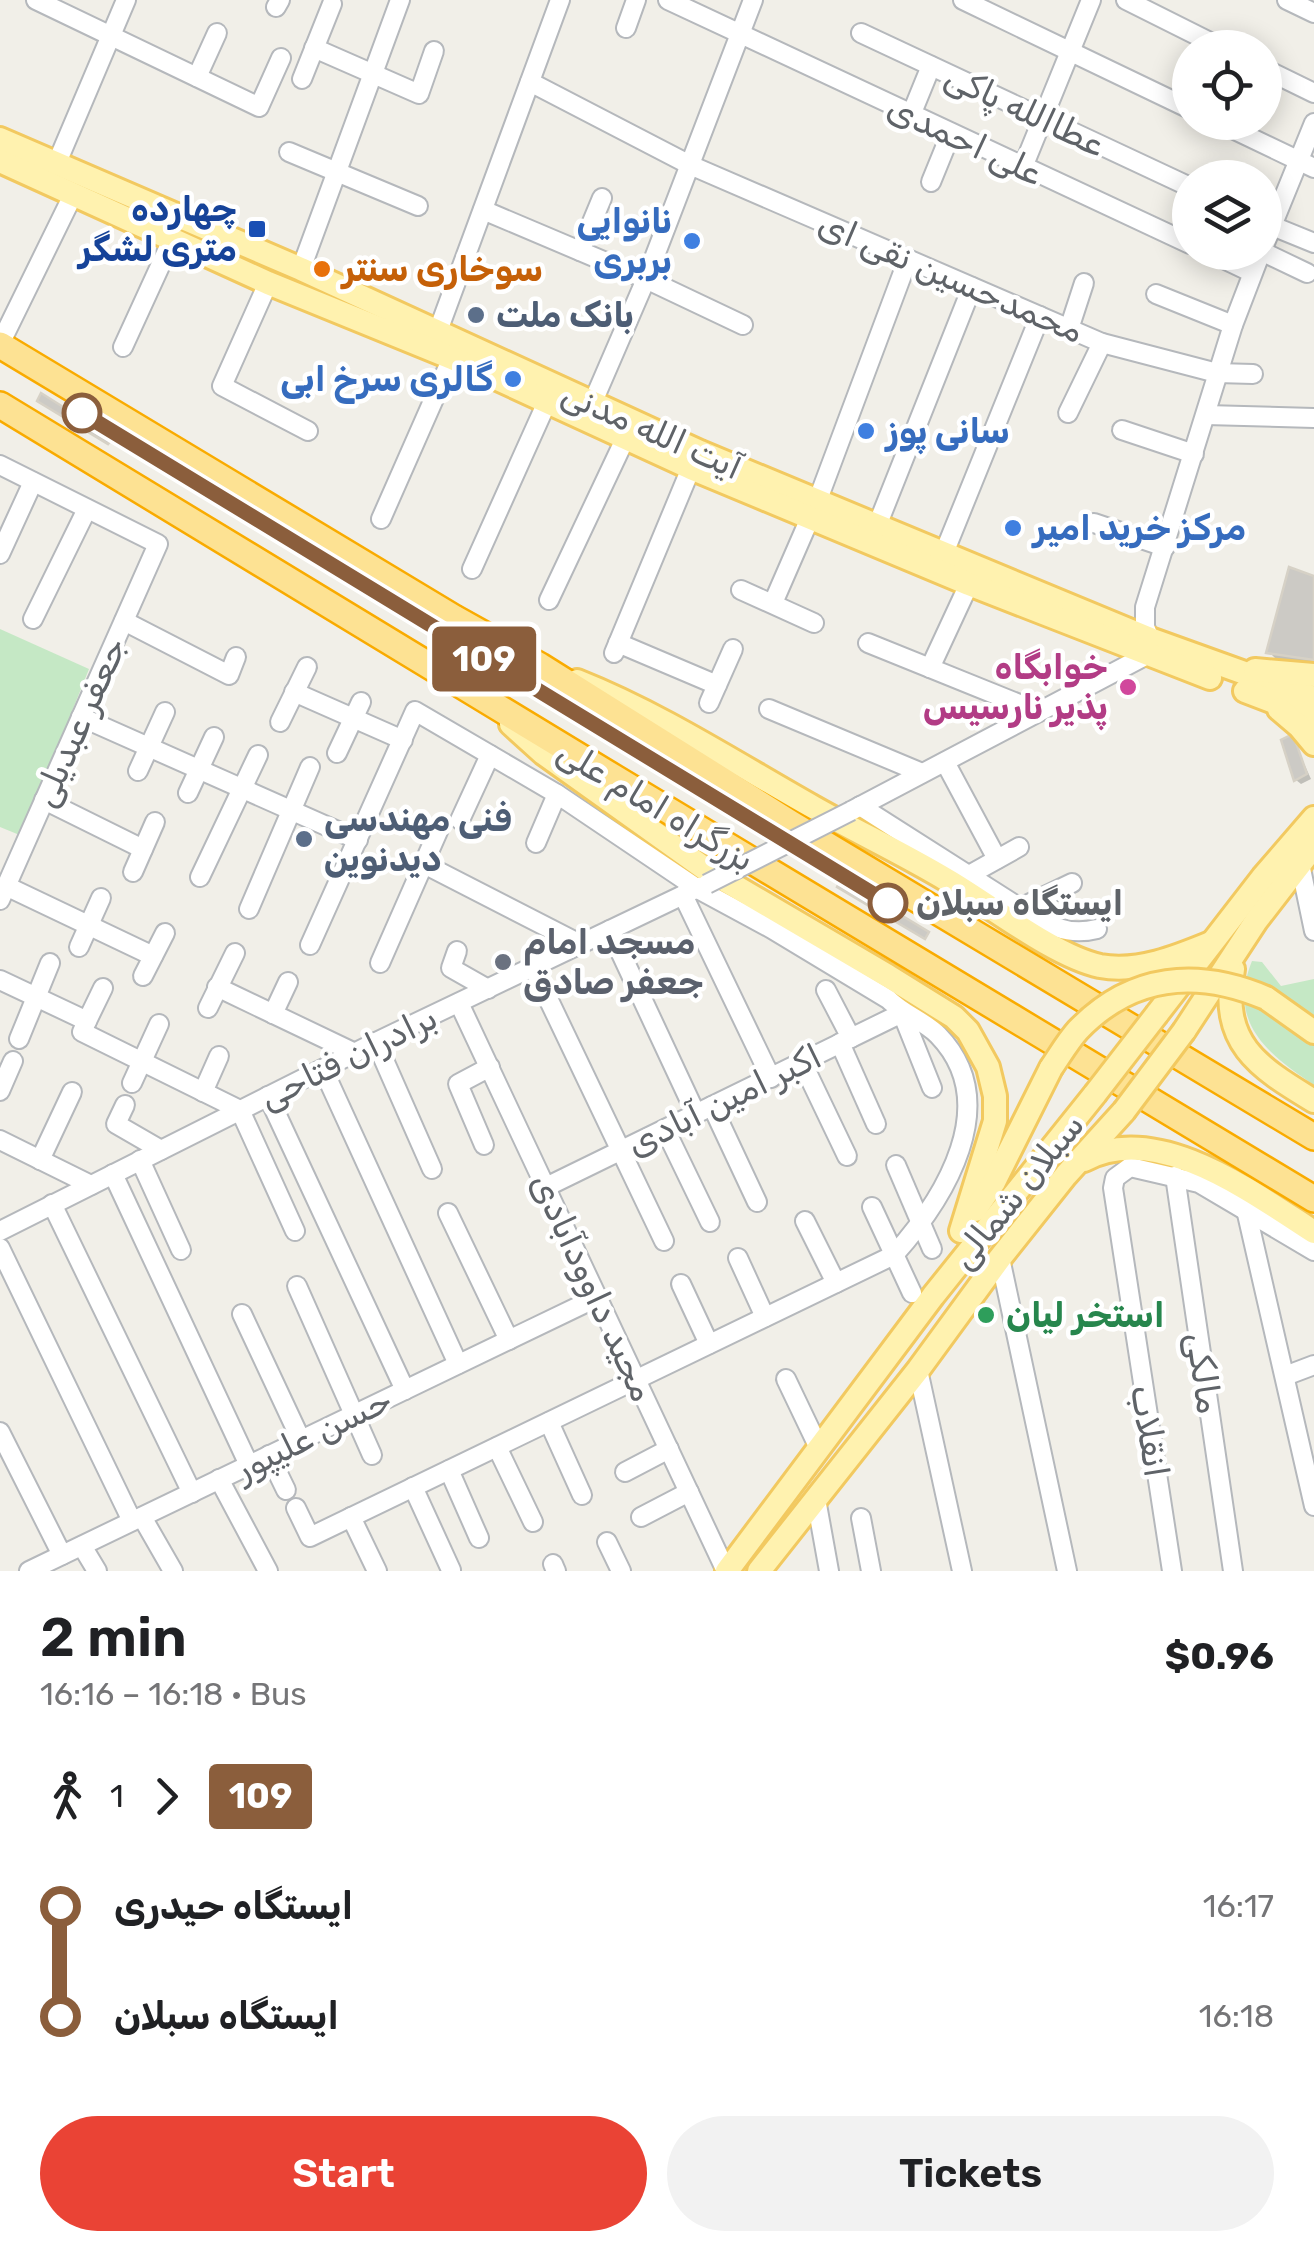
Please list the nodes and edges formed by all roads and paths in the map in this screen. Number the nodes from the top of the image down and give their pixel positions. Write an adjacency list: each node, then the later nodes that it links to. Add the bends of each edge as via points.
1 (36, 0): 16 (street)
2 (126, 0): 16 (street)
3 (400, 0): 23 (street)
4 (560, 0): 27 (street)
5 (636, 0): 12 (street)
6 (668, 0): 17 (street, علی احمدی)
7 (754, 0): 17 (street)
8 (963, 0): 20 (street)
9 (1091, 0): 20 (street)
10 (1126, 0): 13 (street)
11 (332, 4): 18 (street)
12 (626, 28)
13 (1186, 30)
14 (861, 33): 22 (street, عطاالله پاکی)
15 (217, 34): 24 (street)
16 (111, 35): 24 (street); 40 (street)
17 (740, 36): 30 (street, علی احمدی); 39 (street)
18 (314, 48): 23 (street); 26 (street)
19 (434, 50): 23 (street, via 419,94)
20 (1070, 52): 29 (street); 31 (street)
21 (281, 58): 24 (street, via 260,107)
22 (931, 66): 30 (street); 31 (street, عطاالله پاکی)
23 (373, 75): 42 (street)
24 (197, 77)
25 (1282, 77): 28 (street)
26 (302, 79)
27 (530, 82): 39 (street, محمدحسین نقی ای); 49 (street)
28 (1314, 93)
29 (1172, 100)
30 (911, 115): 33 (street, علی احمدی)
31 (1042, 118): 41 (street); 43 (street, عطاالله پاکی)
32 (1314, 123): 38 (street)
33 (950, 133): 41 (street, علی احمدی); 44 (street)
34 (0, 139): 40 (main road, آیت الله مدنی)
35 (1256, 140): 38 (street)
36 (289, 152): 42 (street)
37 (0, 161): 45 (main road, آیت الله مدنی)
38 (1306, 164): 48 (street)
39 (690, 165): 55 (street, محمدحسین نقی ای); 61 (street)
40 (56, 166): 45 (main road, آیت الله مدنی)
41 (1023, 167): 51 (street, علی احمدی)
42 (336, 174): 47 (street); 57 (street)
43 (1172, 179)
44 (930, 182)
45 (78, 186): 52 (main road, آیت الله مدنی); 57 (main road, آیت الله مدنی); 71 (street)
46 (602, 198): 54 (street)
47 (418, 206)
48 (1282, 206)
49 (483, 210): 54 (street); 70 (street)
50 (1282, 235): 53 (street)
51 (1172, 236)
52 (172, 240): 62 (main road, آیت الله مدنی); 73 (street)
53 (1314, 243)
54 (580, 251): 61 (street)
55 (908, 259): 64 (street, محمدحسین نقی ای); 91 (street)
56 (1282, 262): 60 (street)
57 (301, 269): 70 (main road, آیت الله مدنی)
58 (1248, 270): 59 (street)
59 (1252, 272): 67 (street)
60 (1306, 273)
61 (646, 279): 68 (street); 78 (street)
62 (268, 282): 74 (main road, آیت الله مدنی); 84 (street, via 222,386)
63 (1084, 283): 69 (street)
64 (972, 287): 66 (street, محمدحسین نقی ای); 94 (street)
65 (1156, 294): 67 (street)
66 (1040, 316): 69 (street, محمدحسین نقی ای); 96 (street)
67 (1232, 324): 75 (street)
68 (743, 325)
69 (1069, 329): 72 (street, محمدحسین نقی ای)
70 (438, 330): 78 (main road, آیت الله مدنی)
71 (2, 339): 110 (highway, بزرگراه امام علی)
72 (1102, 342): 75 (street, محمدحسین نقی ای); 80 (street)
73 (123, 347)
74 (452, 358): 77 (main road, آیت الله مدنی); 92 (street)
75 (1217, 373): 76 (street, محمدحسین نقی ای); 81 (street)
76 (1252, 374)
77 (547, 402): 85 (main road, آیت الله مدنی); 98 (street)
78 (592, 404): 91 (main road, آیت الله مدنی)
79 (0, 405): 120 (highway, بزرگراه امام علی)
80 (1068, 412)
81 (1206, 415): 82 (street); 86 (street)
82 (1314, 418)
83 (1122, 430): 86 (street)
84 (308, 432)
85 (625, 438): 88 (main road, آیت الله مدنی); 101 (street)
86 (1194, 454): 95 (street)
87 (0, 466): 89 (street)
88 (690, 468): 91 (main road, آیت الله مدنی); 115 (street, via 616,648)
89 (33, 482): 90 (street); 97 (street)
90 (86, 509): 103 (street); 104 (street, جعفر عبدیلی, via 158,544)
91 (814, 510): 94 (main road, آیت الله مدنی); 99 (main road, آیت الله مدنی); 102 (street)
92 (381, 519)
93 (1094, 522): 95 (street)
94 (877, 526): 96 (main road, آیت الله مدنی)
95 (1165, 547): 107 (street, via 1145,607)
96 (944, 553): 107 (main road, آیت الله مدنی)
97 (0, 554)
98 (472, 569)
99 (969, 584): 107 (main road, آیت الله مدنی); 112 (street)
100 (741, 590): 102 (street)
101 (549, 600)
102 (773, 603): 105 (street)
103 (33, 618)
104 (124, 621): 109 (street, via 229,676); 125 (street, جعفر عبدیلی)
105 (814, 623)
106 (868, 643): 112 (street)
107 (1147, 647): 113 (main road, آیت الله مدنی); 117 (main road, آیت الله مدنی); 124 (street)
108 (734, 649): 115 (street)
109 (236, 657)
110 (540, 666): 171 (main road, via 632,703 1076,959 1131,966); 220 (highway, بزرگراه امام علی)
111 (307, 667): 116 (street)
112 (930, 668): 124 (street)
113 (1237, 673): 114 (main road); 118 (main road, آیت الله مدنی)
114 (1314, 675)
115 (717, 685): 119 (street)
116 (294, 692): 122 (street); 127 (street)
117 (1260, 696): 126 (main road, آیت الله مدنی); 130 (main road)
118 (1314, 698)
119 (708, 703)
120 (490, 705): 235 (highway, بزرگراه امام علی); 246 (main road, via 543,753 704,868 954,1016 968,1031 988,1066 994,1122)
121 (769, 709): 139 (street)
122 (357, 710): 129 (street); 132 (street)
123 (165, 712): 131 (street)
124 (1039, 712): 135 (street)
125 (81, 717): 131 (street); 143 (street, جعفر عبدیلی)
126 (1314, 717)
127 (280, 722)
128 (214, 736): 137 (street)
129 (403, 740): 133 (street, via 416,711); 150 (street)
130 (1314, 744)
131 (149, 747): 137 (street); 138 (street)
132 (337, 752)
133 (490, 754): 142 (street); 147 (street)
134 (258, 755): 140 (street)
135 (945, 762): 139 (street); 155 (street)
136 (310, 768): 145 (street)
137 (199, 769): 140 (street); 141 (street)
138 (138, 771)
139 (922, 774): 144 (street)
140 (242, 788): 145 (street); 159 (street)
141 (188, 793)
142 (557, 794): 151 (street); 161 (street)
143 (44, 800): 153 (street); 162 (street, جعفر عبدیلی)
144 (861, 806): 158 (street); 161 (street, برادران فتاحی, bridge)
145 (291, 810): 150 (street); 165 (street)
146 (1314, 818): 171 (main road, سبلان شمالی)
147 (460, 820)
148 (155, 822): 153 (street)
149 (439, 829): 156 (street)
150 (358, 840): 172 (street)
151 (536, 842)
152 (1019, 846): 155 (street)
153 (143, 849): 157 (street)
154 (1307, 855): 169 (street); 176 (main road, سبلان شمالی)
155 (996, 858): 158 (street)
156 (424, 864): 173 (street); 180 (street)
157 (133, 872)
158 (968, 875): 164 (street)
159 (200, 877)
160 (1072, 883): 164 (street)
161 (696, 889): 167 (street, برادران فتاحی); 192 (street); 207 (street)
162 (3, 893): 166 (street)
163 (101, 898): 166 (street)
164 (1020, 908): 168 (street, via 1064,932)
165 (249, 909)
166 (88, 925): 174 (street); 178 (street)
167 (610, 930): 173 (street, برادران فتاحی); 217 (street)
168 (1097, 930)
169 (1314, 930)
170 (165, 933): 178 (street)
171 (1211, 943): 259 (main road, سبلان شمالی, bridge, via 1095,1094)
172 (310, 944)
173 (580, 944): 181 (street, برادران فتاحی)
174 (79, 947)
175 (457, 950): 187 (street, via 451,968)
176 (1238, 952): 214 (main road, via 1228,996 1238,1038 1263,1068); 231 (main road, سبلان شمالی, bridge, via 1124,1111)
177 (234, 953): 186 (street)
178 (153, 956): 182 (street)
179 (50, 963): 189 (street)
180 (380, 964)
181 (532, 968): 187 (street, برادران فتاحی); 224 (street)
182 (143, 976)
183 (0, 980): 189 (street)
184 (288, 982): 193 (street)
185 (103, 988): 194 (street)
186 (217, 988): 191 (street); 193 (street)
187 (488, 989): 190 (street, برادران فتاحی)
188 (826, 990): 198 (street)
189 (36, 997): 194 (street); 197 (street)
190 (460, 1003): 199 (street, برادران فتاحی); 205 (street, مجید داوودآبادی)
191 (208, 1008)
192 (902, 1013): 198 (street, اکبر امین آبادی); 209 (street); 243 (street, via 937,1034 966,1076 967,1126)
193 (273, 1014): 200 (street)
194 (86, 1020): 203 (street, via 82,1032)
195 (159, 1024): 203 (street)
196 (1314, 1032): 246 (main road, bridge, via 1266,998 1222,982 1174,980 1098,1013 1051,1068 994,1182)
197 (19, 1039)
198 (846, 1041): 204 (street, اکبر امین آبادی); 218 (street)
199 (376, 1042): 200 (street, برادران فتاحی); 229 (street)
200 (355, 1053): 206 (street, برادران فتاحی)
201 (219, 1056): 212 (street)
202 (13, 1061): 210 (street)
203 (142, 1062): 208 (street); 212 (street)
204 (802, 1062): 207 (street, اکبر امین آبادی); 225 (street)
205 (490, 1067): 222 (street, via 458,1084); 234 (street, مجید داوودآبادی)
206 (323, 1069): 213 (street, برادران فتاحی); 265 (street)
207 (771, 1078): 217 (street, اکبر امین آبادی)
208 (132, 1084)
209 (932, 1088)
210 (0, 1091)
211 (72, 1092): 226 (street)
212 (203, 1092): 216 (street)
213 (268, 1096): 216 (street, برادران فتاحی); 271 (street)
214 (1314, 1101)
215 (126, 1104): 223 (street, via 116,1124)
216 (240, 1110): 223 (street, برادران فتاحی); 245 (street)
217 (704, 1110): 219 (street, اکبر امین آبادی); 236 (street)
218 (876, 1124)
219 (665, 1129): 224 (street, اکبر امین آبادی); 242 (street)
220 (1314, 1137)
221 (0, 1140): 226 (street)
222 (484, 1145)
223 (162, 1150): 227 (street, برادران فتاحی)
224 (619, 1152): 234 (street, اکبر امین آبادی); 248 (street)
225 (847, 1156)
226 (40, 1160): 233 (street)
227 (140, 1160): 230 (street, برادران فتاحی); 251 (street)
228 (896, 1165): 243 (street)
229 (432, 1168)
230 (113, 1174): 233 (street, برادران فتاحی); 281 (street)
231 (1066, 1175): 247 (main road, via 1085,1158 1124,1147 1176,1158 1228,1178); 255 (main road, سبلان شمالی)
232 (1175, 1176): 240 (street); 315 (street, انقلاب, via 1130,1167 1118,1173 1114,1188); 316 (street, مالکی)
233 (90, 1185): 237 (street, برادران فتاحی)
234 (546, 1187): 260 (street, مجید داوودآبادی)
235 (1314, 1199)
236 (757, 1202)
237 (52, 1204): 244 (street, برادران فتاحی); 288 (street)
238 (872, 1208): 253 (street)
239 (448, 1212): 263 (street)
240 (1247, 1214): 252 (street); 268 (street)
241 (806, 1221): 256 (street)
242 (710, 1222)
243 (921, 1225): 250 (street); 253 (street)
244 (0, 1230)
245 (295, 1231)
246 (961, 1231): 259 (main road)
247 (1314, 1232)
248 (664, 1241)
249 (0, 1248): 296 (street)
250 (932, 1249)
251 (181, 1250)
252 (1314, 1251)
253 (894, 1255): 256 (street); 259 (street)
254 (738, 1258): 262 (street)
255 (1000, 1258): 267 (main road, سبلان شمالی); 314 (street)
256 (836, 1283): 262 (street)
257 (682, 1284): 264 (street)
258 (296, 1286): 272 (street)
259 (922, 1295): 277 (main road, سبلان شمالی)
260 (598, 1297): 263 (street, حسن علیپور); 270 (street, مجید داوودآبادی)
261 (242, 1314): 275 (street)
262 (765, 1317): 264 (street)
263 (508, 1340): 265 (street, حسن علیپور)
264 (709, 1344): 270 (street)
265 (458, 1364): 271 (street, حسن علیپور)
266 (1314, 1365): 268 (street)
267 (918, 1370): 290 (main road, سبلان شمالی); 313 (street)
268 (1284, 1376): 291 (street)
269 (786, 1378): 277 (street)
270 (636, 1380): 273 (street); 278 (street, مجید داوودآبادی)
271 (405, 1390): 272 (street, حسن علیپور)
272 (354, 1414): 275 (street, حسن علیپور); 280 (street)
273 (549, 1422): 276 (street); 289 (street)
274 (0, 1432): 301 (street)
275 (301, 1440): 279 (street, حسن علیپور)
276 (497, 1446): 282 (street); 297 (street)
277 (819, 1448): 309 (main road, سبلان شمالی)
278 (669, 1450): 283 (street); 287 (street, مجید داوودآبادی)
279 (269, 1456): 281 (street, حسن علیپور); 286 (street)
280 (372, 1456)
281 (249, 1465): 284 (street, حسن علیپور)
282 (448, 1470): 285 (street); 298 (street)
283 (625, 1472)
284 (219, 1480): 288 (street, حسن علیپور); 306 (street)
285 (414, 1487): 293 (street); 302 (street)
286 (286, 1490)
287 (688, 1492): 294 (street); 309 (street, مجید داوودآبادی)
288 (192, 1493): 296 (street, حسن علیپور)
289 (582, 1495)
290 (816, 1498): 310 (main road, سبلان شمالی); 311 (street)
291 (1314, 1506)
292 (296, 1508): 293 (street, via 310,1536)
293 (351, 1517): 307 (street)
294 (640, 1517)
295 (861, 1518): 312 (street)
296 (137, 1519): 300 (street, حسن علیپور); 305 (street)
297 (533, 1522)
298 (479, 1538)
299 (607, 1542): 308 (street)
300 (82, 1546): 301 (street, حسن علیپور); 304 (street)
301 (62, 1555): 303 (street, حسن علیپور)
302 (451, 1570)
303 (29, 1571)
304 (97, 1571)
305 (172, 1571)
306 (268, 1571)
307 (378, 1571)
308 (622, 1571)
309 (726, 1571)
310 (759, 1571)
311 (829, 1571)
312 (871, 1571)
313 (962, 1571)
314 (1067, 1571)
315 (1172, 1571)
316 (1232, 1571)

